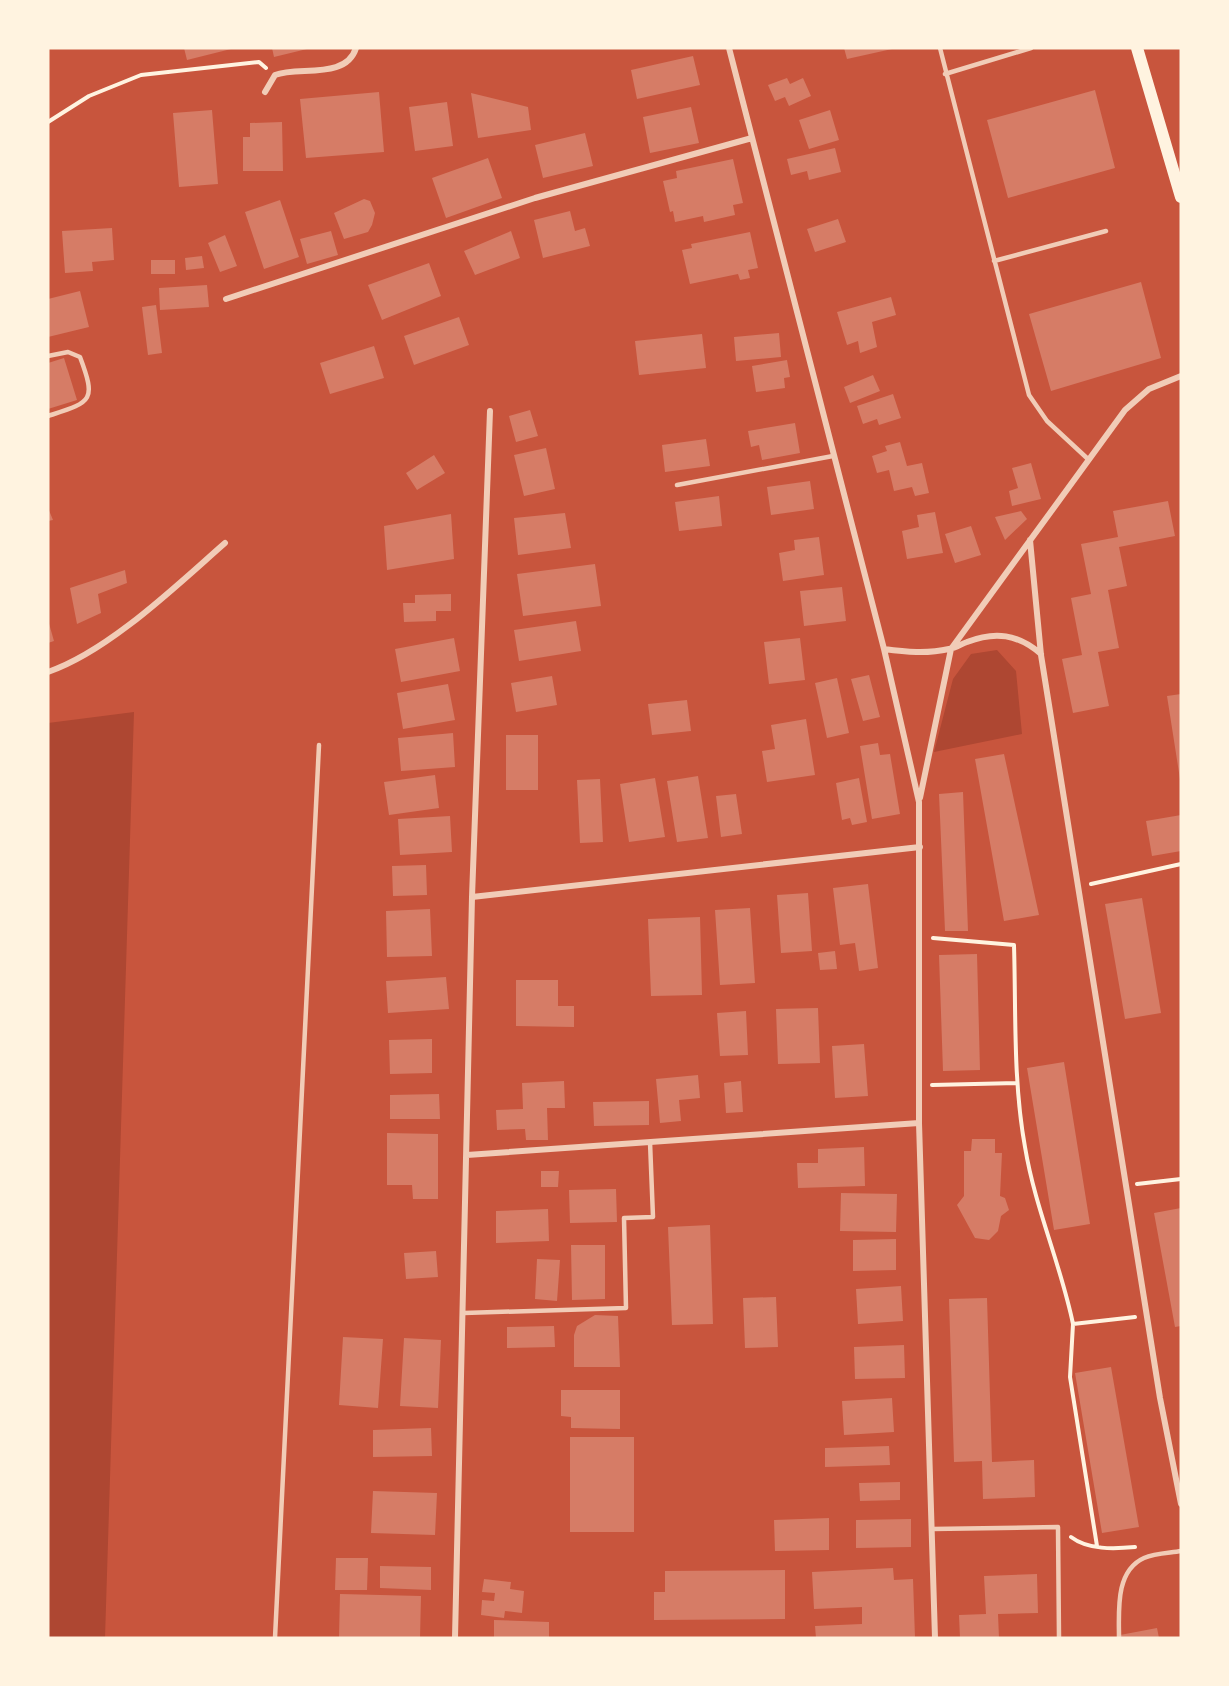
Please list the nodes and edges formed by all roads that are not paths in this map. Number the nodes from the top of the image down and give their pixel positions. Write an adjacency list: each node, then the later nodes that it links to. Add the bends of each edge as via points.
1 (356, 48): 7 (street, via 349,61 338,67 275,75)
2 (729, 48): 8 (street)
3 (940, 48): 6 (lane)
4 (1031, 48): 6 (lane)
5 (1137, 48): 9 (main road)
6 (945, 74): 11 (lane)
7 (265, 92)
8 (752, 138): 12 (street, via 535,198); 17 (street)
9 (1181, 197)
10 (1106, 231): 11 (lane)
11 (994, 261): 18 (lane, via 1029,395 1047,421)
12 (226, 299)
13 (48, 356): 16 (lane, via 68,352 80,357 90,383 86,400)
14 (1181, 376): 18 (street, via 1160,383 1138,398)
15 (490, 411): 29 (street)
16 (48, 416)
17 (833, 456): 19 (lane); 22 (street)
18 (1089, 460): 20 (street)
19 (677, 485)
20 (1030, 540): 23 (street); 24 (street)
21 (225, 543): 25 (street, via 129,624)
22 (884, 649): 23 (street, via 915,653); 27 (street)
23 (951, 649): 24 (street, via 979,638 1004,635 1022,640); 27 (street)
24 (1041, 655): 34 (street)
25 (48, 672)
26 (319, 745): 37 (lane)
27 (919, 802): 28 (street)
28 (920, 848): 29 (street); 30 (street)
29 (472, 897): 32 (street)
30 (919, 1123): 31 (street); 35 (street)
31 (650, 1142): 32 (street); 33 (lane, via 653,1217 624,1218 626,1308)
32 (467, 1155): 33 (street)
33 (464, 1313): 38 (street)
34 (1181, 1504)
35 (932, 1529): 39 (street); 40 (lane, via 1058,1527)
36 (1181, 1551): 41 (lane, via 1146,1557 1132,1566 1119,1605)
37 (275, 1638)
38 (455, 1638)
39 (935, 1638)
40 (1059, 1638)
41 (1119, 1638)

